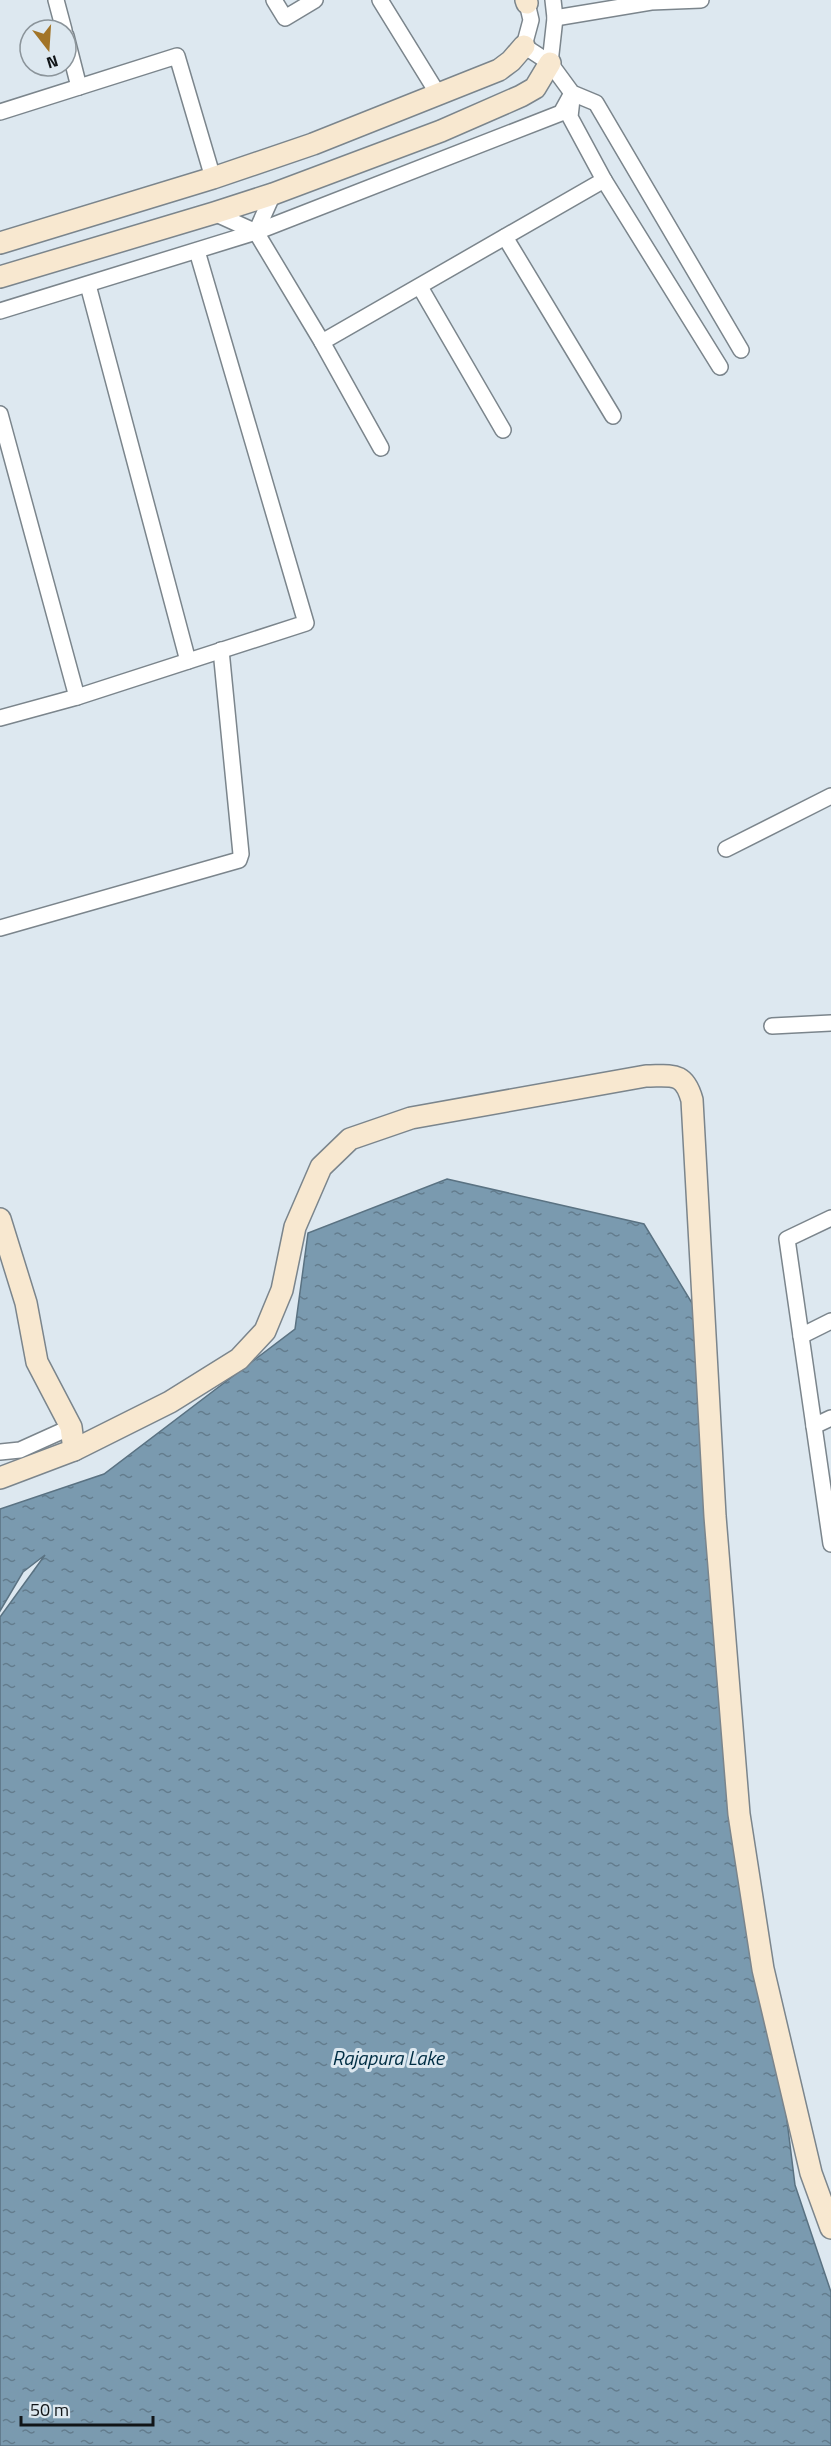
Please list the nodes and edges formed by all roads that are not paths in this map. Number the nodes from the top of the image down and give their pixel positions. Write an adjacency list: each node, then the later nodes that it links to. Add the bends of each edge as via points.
1 (56, 0): 8 (street)
2 (274, 0): 3 (street, via 285,18)
3 (315, 0)
4 (380, 0): 15 (street)
5 (553, 0): 9 (street)
6 (701, 0): 9 (street, via 651,2)
7 (527, 2): 10 (street, via 531,20)
8 (61, 18)
9 (555, 18): 11 (street)
10 (524, 46): 11 (street); 15 (street, via 499,70)
11 (549, 63): 14 (street); 19 (street, via 535,88 521,96 441,131)
12 (77, 78): 13 (street)
13 (79, 87): 16 (street); 17 (street, via 177,56)
14 (572, 93): 18 (street, via 570,117); 21 (street, via 561,113); 30 (street, via 596,103)
15 (438, 94): 17 (street, via 313,144)
16 (0, 112)
17 (213, 178): 23 (street)
18 (604, 180): 22 (street); 31 (street)
19 (273, 194): 20 (street); 21 (street)
20 (214, 213): 21 (street); 25 (street)
21 (256, 232): 24 (street); 29 (street)
22 (505, 237): 27 (street); 33 (street)
23 (1, 238)
24 (197, 251): 26 (street); 36 (street, via 306,622)
25 (0, 277)
26 (88, 285): 28 (street); 37 (street)
27 (420, 287): 29 (street); 34 (street)
28 (0, 310)
29 (322, 342): 35 (street)
30 (741, 350)
31 (720, 367)
32 (0, 414): 38 (street)
33 (613, 417)
34 (503, 430)
35 (381, 448)
36 (220, 650): 37 (street); 42 (street, via 239,860)
37 (188, 661): 38 (street)
38 (77, 697): 39 (street)
39 (0, 718)
40 (831, 796): 41 (street)
41 (726, 849)
42 (0, 928)
43 (831, 1023): 44 (street)
44 (772, 1026)
45 (831, 1218): 48 (street, via 787,1239)
46 (0, 1219): 51 (street, via 26,1303 37,1362)
47 (831, 1321): 48 (street)
48 (801, 1336): 50 (street)
49 (831, 1418): 50 (street)
50 (814, 1426): 55 (street)
51 (71, 1427): 52 (street); 53 (street, via 20,1450)
52 (74, 1450): 54 (street); 57 (street, via 180,1395 239,1359 265,1330 282,1290 295,1227 321,1167 350,1139 411,1118 646,1076 675,1076 688,1084 715,1516 739,1814 763,1969 811,2173)
53 (0, 1452)
54 (0, 1478)
55 (829, 1515): 56 (street)
56 (831, 1544)
57 (831, 2228)

